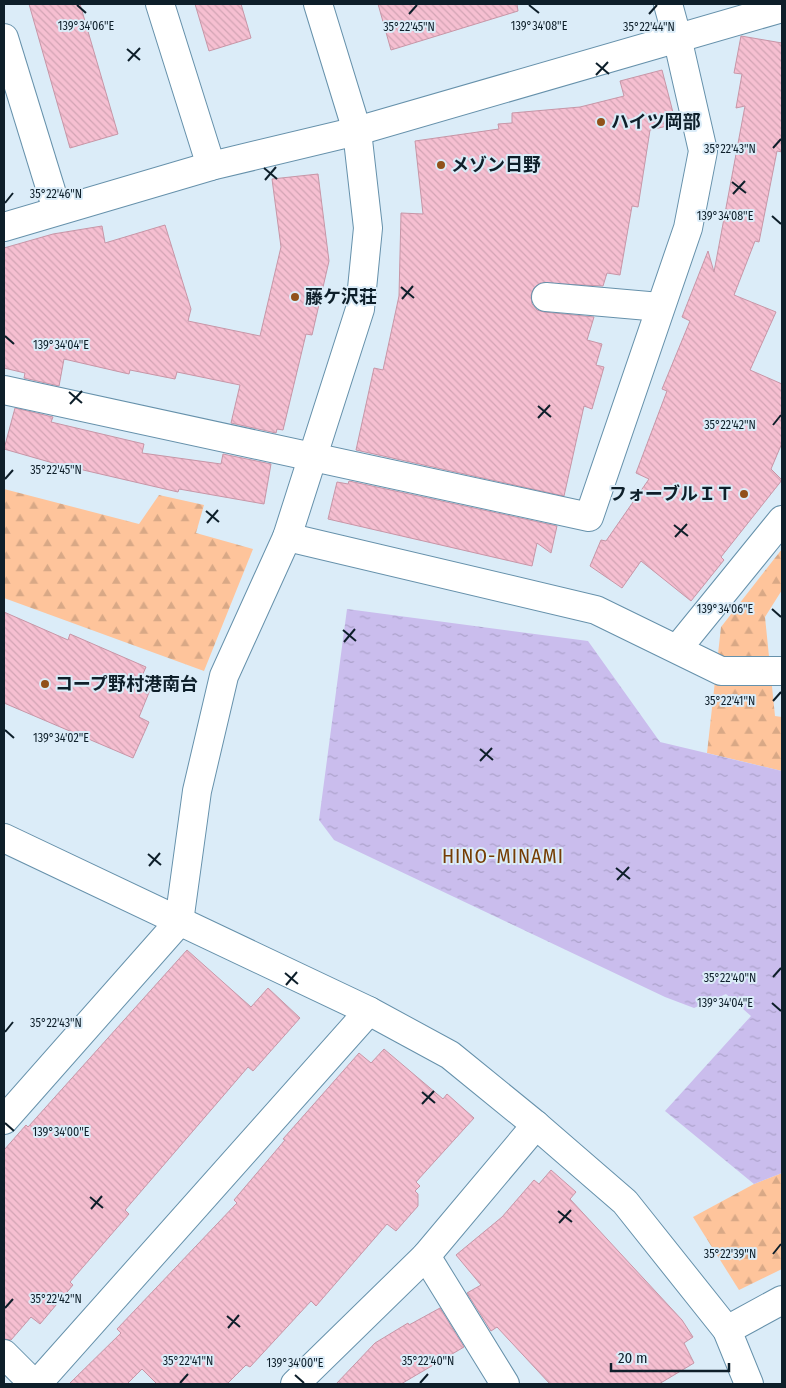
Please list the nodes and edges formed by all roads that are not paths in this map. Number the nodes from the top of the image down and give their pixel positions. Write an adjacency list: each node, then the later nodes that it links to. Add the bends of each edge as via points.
1 (160, 4): 8 (street)
2 (318, 4): 7 (street)
3 (668, 4): 5 (street)
4 (782, 8): 5 (street)
5 (677, 37): 7 (street); 12 (street, via 703,151 688,228)
6 (4, 38): 9 (street)
7 (357, 131): 8 (street); 14 (street, via 368,228 360,309)
8 (212, 166): 9 (street)
9 (57, 210): 10 (street)
10 (4, 227)
11 (546, 298): 12 (street)
12 (660, 307): 14 (street, via 588,517)
13 (4, 390): 14 (street)
14 (314, 456): 16 (street)
15 (782, 520): 17 (street)
16 (287, 537): 17 (street, via 596,610); 20 (street, via 224,676 197,791)
17 (678, 648): 18 (street, via 721,671)
18 (782, 671)
19 (4, 838): 20 (street)
20 (178, 922): 21 (street); 22 (street)
21 (369, 1011): 23 (street, via 450,1055); 28 (street)
22 (4, 1120)
23 (536, 1124): 24 (street); 26 (street, via 625,1202)
24 (426, 1256): 29 (street); 30 (street)
25 (782, 1300): 26 (street)
26 (727, 1330): 31 (street)
27 (4, 1354): 28 (street)
28 (35, 1384)
29 (295, 1384)
30 (505, 1384)
31 (750, 1384)

